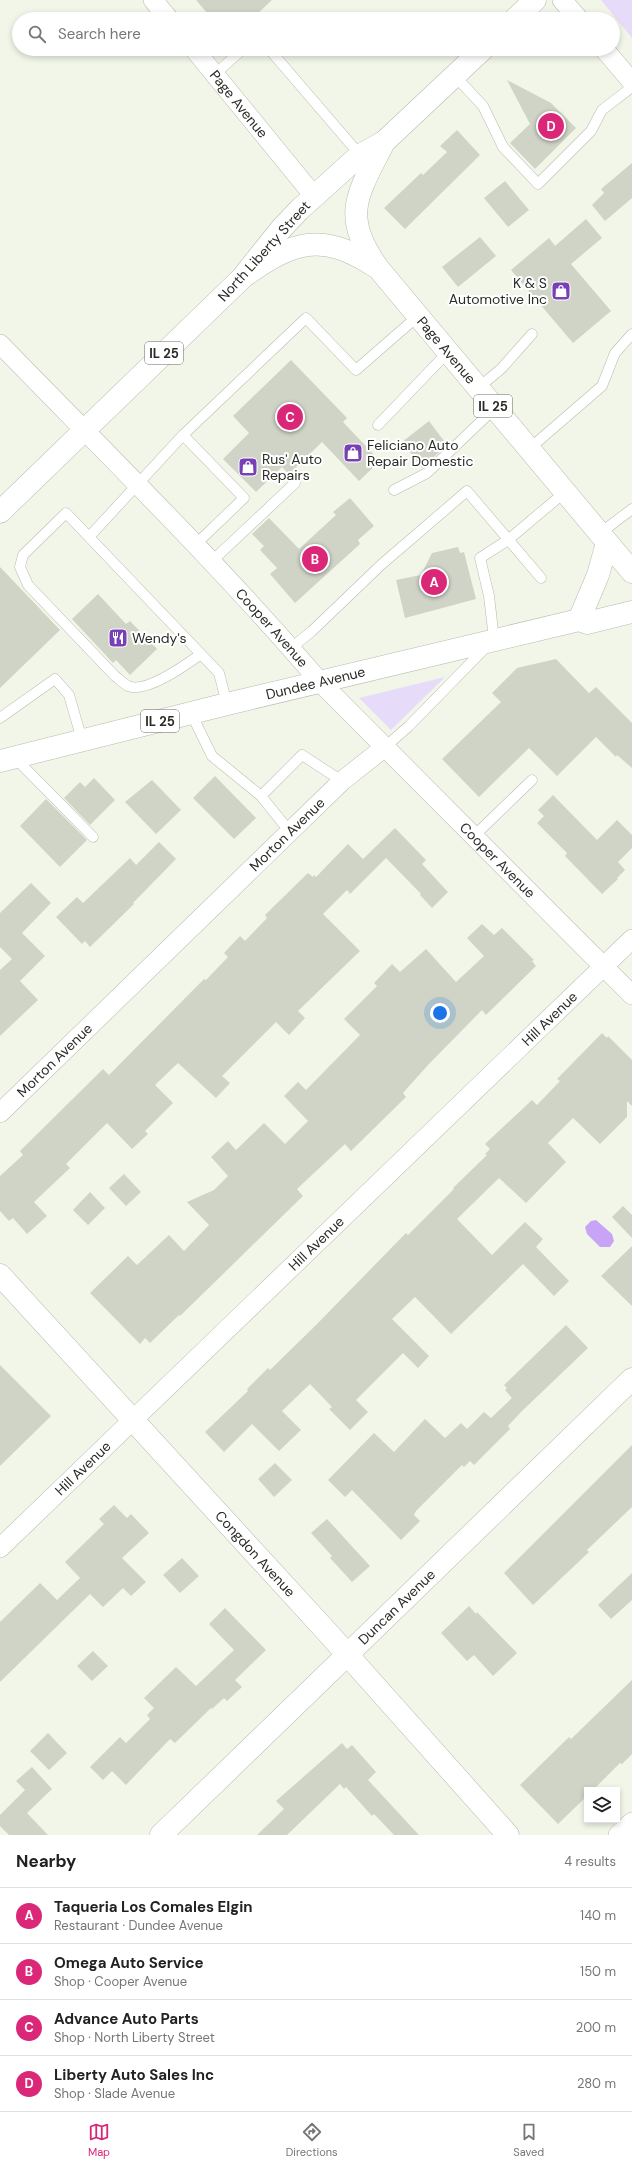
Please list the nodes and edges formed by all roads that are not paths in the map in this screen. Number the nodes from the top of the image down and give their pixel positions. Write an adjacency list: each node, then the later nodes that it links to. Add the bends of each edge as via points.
1 (153, 0): 4 (street)
2 (535, 0): 5 (main road)
3 (562, 0): 6 (street)
4 (163, 12)
5 (522, 12)
6 (572, 12)
7 (200, 56): 12 (street, Page Avenue)
8 (235, 56): 12 (lane)
9 (275, 56): 17 (lane)
10 (475, 56): 13 (main road, North Liberty Street / IL 25)
11 (610, 56): 14 (street)
12 (215, 74): 18 (street, Page Avenue)
13 (454, 76): 15 (lane, via 483,106 503,147 538,184 591,131 602,110); 16 (main road, North Liberty Street / IL 25)
14 (632, 82)
15 (632, 87)
16 (384, 142): 17 (main road, North Liberty Street / IL 25); 19 (main road, via 363,184 356,206 361,240)
17 (360, 155): 18 (main road, North Liberty Street / IL 25)
18 (314, 196): 20 (main road, North Liberty Street / IL 25, via 281,229)
19 (378, 268): 20 (main road, via 360,256 338,248 304,244 270,258); 21 (main road, Page Avenue / IL 25)
20 (243, 277): 29 (main road, North Liberty Street / IL 25)
21 (418, 316): 25 (main road, Page Avenue / IL 25); 30 (lane, via 356,370 306,318)
22 (532, 334): 26 (lane, via 501,369)
23 (632, 334): 31 (lane, via 615,353 602,386)
24 (0, 344): 29 (street, Cooper Avenue)
25 (448, 352): 26 (main road, Page Avenue / IL 25); 28 (lane)
26 (478, 388): 27 (main road, Page Avenue / IL 25)
27 (495, 408): 31 (main road, Page Avenue / IL 25); 34 (lane, via 427,473)
28 (378, 425)
29 (84, 430): 33 (street, Cooper Avenue); 37 (main road, North Liberty Street / IL 25)
30 (183, 435): 33 (lane); 41 (lane, via 244,498)
31 (529, 449): 35 (main road, Page Avenue / IL 25)
32 (296, 483): 42 (lane)
33 (136, 485): 38 (lane); 41 (street, Cooper Avenue)
34 (394, 490)
35 (565, 492): 39 (main road, Page Avenue / IL 25); 40 (lane)
36 (632, 509): 39 (lane)
37 (0, 512)
38 (89, 537): 49 (lane); 49 (lane, via 66,514 34,544 21,561 22,577 116,676 129,686 143,686 165,677)
39 (603, 538): 43 (main road, Page Avenue); 46 (main road, via 598,575)
40 (508, 540): 44 (lane); 47 (lane, via 480,558 490,596); 48 (lane, via 467,491 382,564)
41 (195, 546): 42 (street, Cooper Avenue)
42 (210, 563): 48 (street, Cooper Avenue)
43 (632, 572)
44 (541, 578)
45 (632, 612): 46 (main road, Dundee Avenue / IL 25, via 587,623)
46 (579, 620): 47 (main road, Dundee Avenue / IL 25)
47 (494, 639): 50 (main road, Dundee Avenue / IL 25); 55 (lane, Morton Avenue)
48 (291, 648): 50 (street, Cooper Avenue)
49 (201, 654): 51 (lane, via 219,673)
50 (320, 682): 51 (main road, Dundee Avenue / IL 25); 55 (street, Cooper Avenue)
51 (227, 704): 52 (main road, Dundee Avenue / IL 25)
52 (191, 713): 54 (main road, Dundee Avenue / IL 25); 59 (lane, via 212,756)
53 (0, 718): 54 (lane, via 56,679 69,695)
54 (82, 740): 56 (main road, Dundee Avenue / IL 25)
55 (385, 747): 58 (street, Morton Avenue); 61 (street, Cooper Avenue)
56 (8, 760): 62 (lane)
57 (532, 780): 61 (lane)
58 (342, 781): 59 (lane, via 302,755); 60 (street, Morton Avenue)
59 (261, 796): 60 (lane)
60 (290, 832): 66 (street, Morton Avenue)
61 (474, 836): 64 (street, Cooper Avenue)
62 (93, 837)
63 (632, 939): 64 (street, Hill Avenue)
64 (604, 966): 65 (street, Cooper Avenue); 69 (street, Hill Avenue)
65 (632, 994)
66 (0, 1113)
67 (0, 1275): 69 (main road, Congdon Avenue)
68 (632, 1379): 71 (main road, Duncan Avenue)
69 (133, 1420): 70 (street, Hill Avenue); 71 (main road, Congdon Avenue)
70 (0, 1548)
71 (347, 1655): 73 (main road, Duncan Avenue); 74 (main road, Congdon Avenue)
72 (632, 1822): 75 (street)
73 (161, 1835)
74 (508, 1835)
75 (618, 1835)

